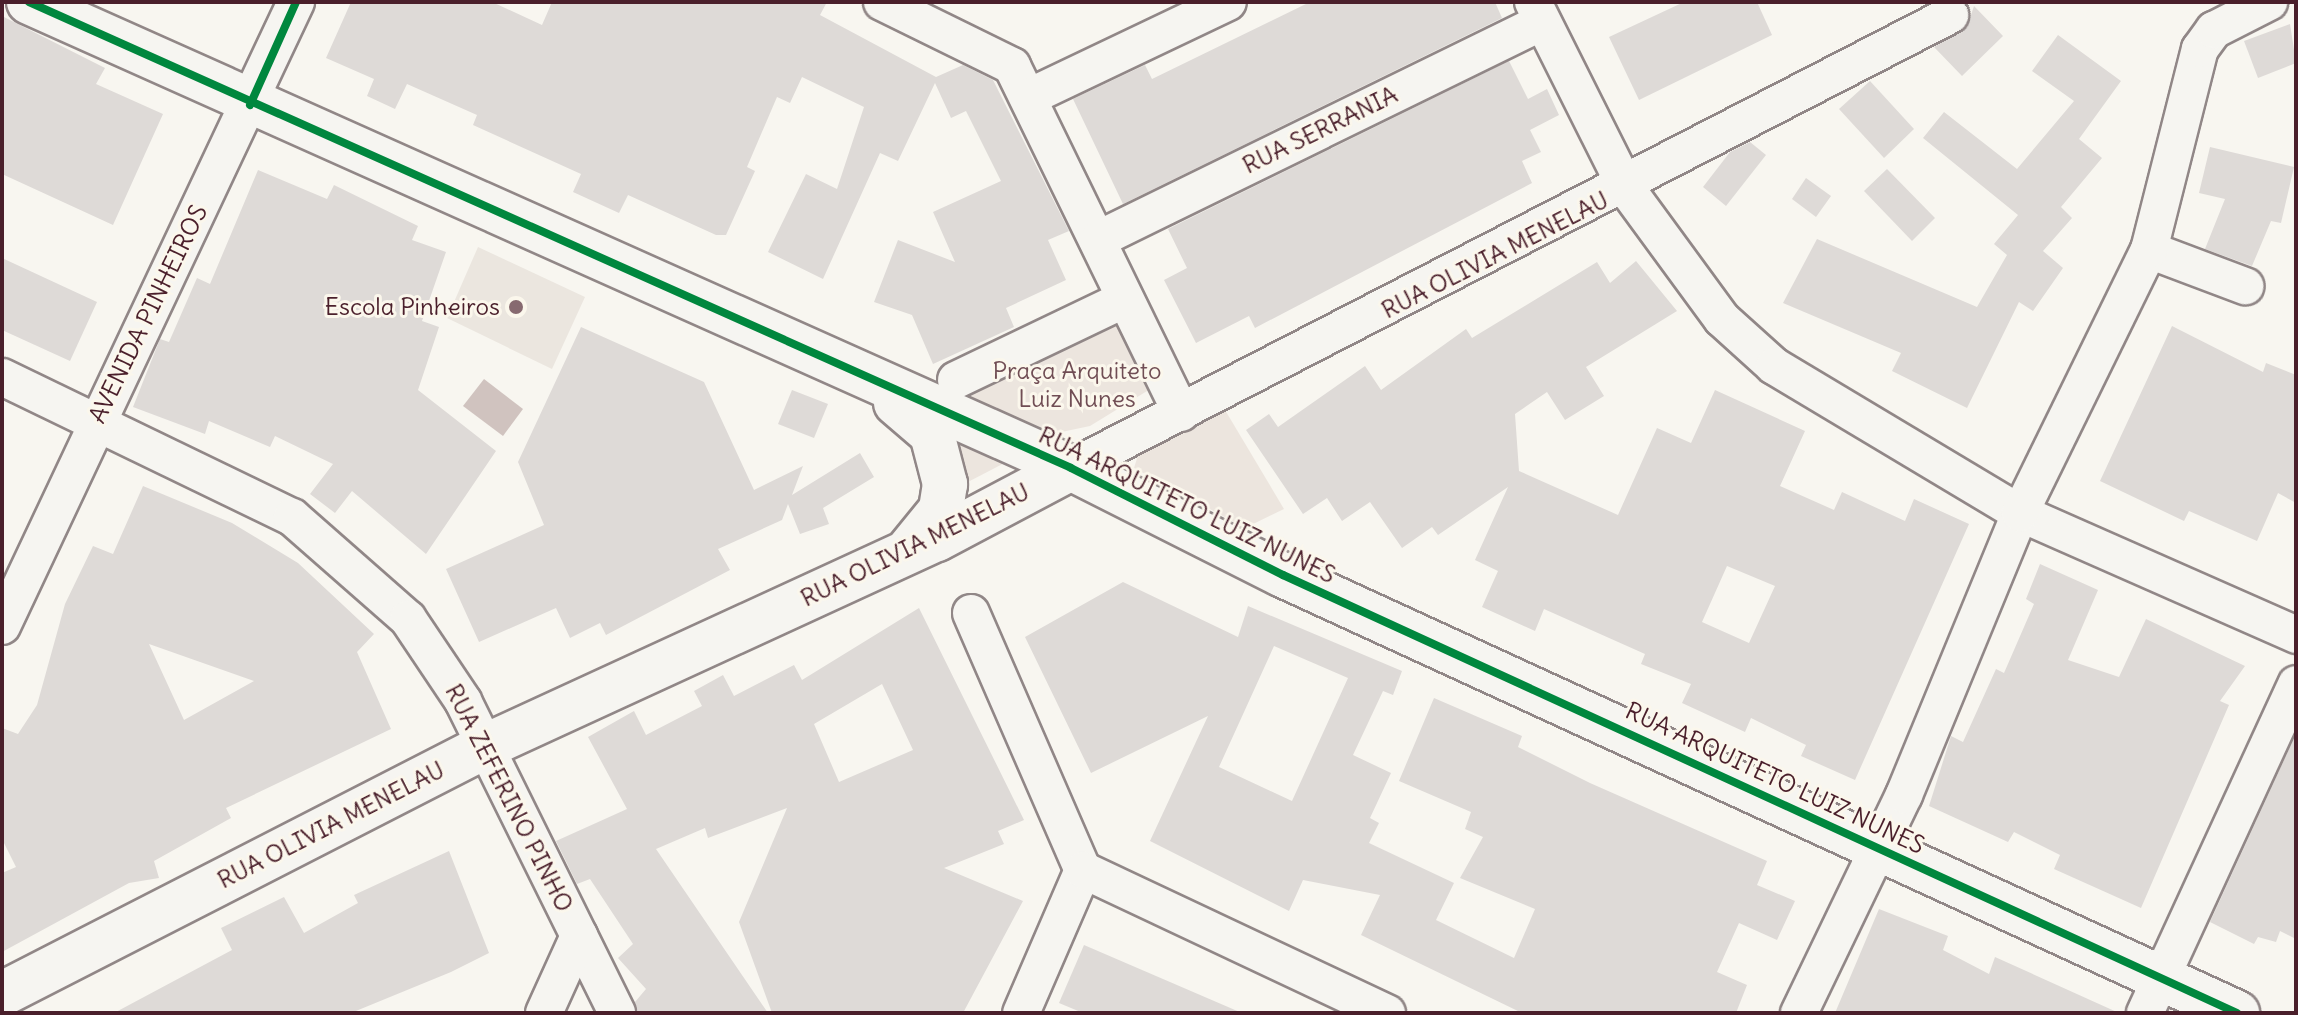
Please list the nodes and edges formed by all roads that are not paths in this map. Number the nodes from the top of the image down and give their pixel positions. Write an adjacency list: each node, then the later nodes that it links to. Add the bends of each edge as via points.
1 (29, 2): 9 (main road, RUA ARQUITETO LUIZ NUNES)
2 (296, 2): 9 (street, AVENIDA PINHEIROS)
3 (882, 2): 8 (street, via 995,54)
4 (1228, 2): 8 (street)
5 (2269, 2): 12 (street, via 2214,30 2200,49)
6 (1537, 12): 10 (street); 11 (street, RUA SERRANIA)
7 (1950, 15): 10 (street, RUA OLIVIA MENELAU)
8 (1031, 96): 11 (street)
9 (250, 105): 16 (main road, RUA ARQUITETO LUIZ NUNES); 19 (street, AVENIDA PINHEIROS)
10 (1626, 188): 18 (street, RUA OLIVIA MENELAU); 21 (street, via 1722,319 1774,366)
11 (1099, 239): 14 (street)
12 (2149, 250): 13 (street); 21 (street)
13 (2245, 286)
14 (1125, 299): 17 (street); 18 (street)
15 (2, 377): 19 (street, RUA ZEFERINO PINHO)
16 (864, 380): 20 (main road, RUA ARQUITETO LUIZ NUNES); 22 (main road, via 915,416 941,454 941,510)
17 (956, 380)
18 (1181, 413): 20 (street, RUA OLIVIA MENELAU)
19 (95, 421): 24 (street, AVENIDA PINHEIROS); 27 (street, RUA ZEFERINO PINHO, via 292,517 363,574 408,619)
20 (1071, 468): 22 (main road, RUA OLIVIA MENELAU); 28 (main road, RUA ARQUITETO LUIZ NUNES, via 1297,582)
21 (2020, 513): 25 (street); 28 (street)
22 (906, 553): 27 (main road, RUA OLIVIA MENELAU)
23 (971, 613): 29 (street)
24 (2, 626)
25 (2296, 635)
26 (2296, 684): 32 (street)
27 (486, 746): 30 (street, RUA ZEFERINO PINHO); 31 (main road, RUA OLIVIA MENELAU)
28 (1879, 847): 32 (main road, RUA ARQUITETO LUIZ NUNES); 37 (street)
29 (1083, 870): 35 (street); 36 (street)
30 (579, 936): 33 (street); 34 (street, RUA ZEFERINO PINHO)
31 (2, 994)
32 (2154, 995): 38 (main road, RUA ARQUITETO LUIZ NUNES)
33 (544, 1013)
34 (617, 1013)
35 (1021, 1013)
36 (1387, 1013)
37 (1799, 1013)
38 (2237, 1013)

